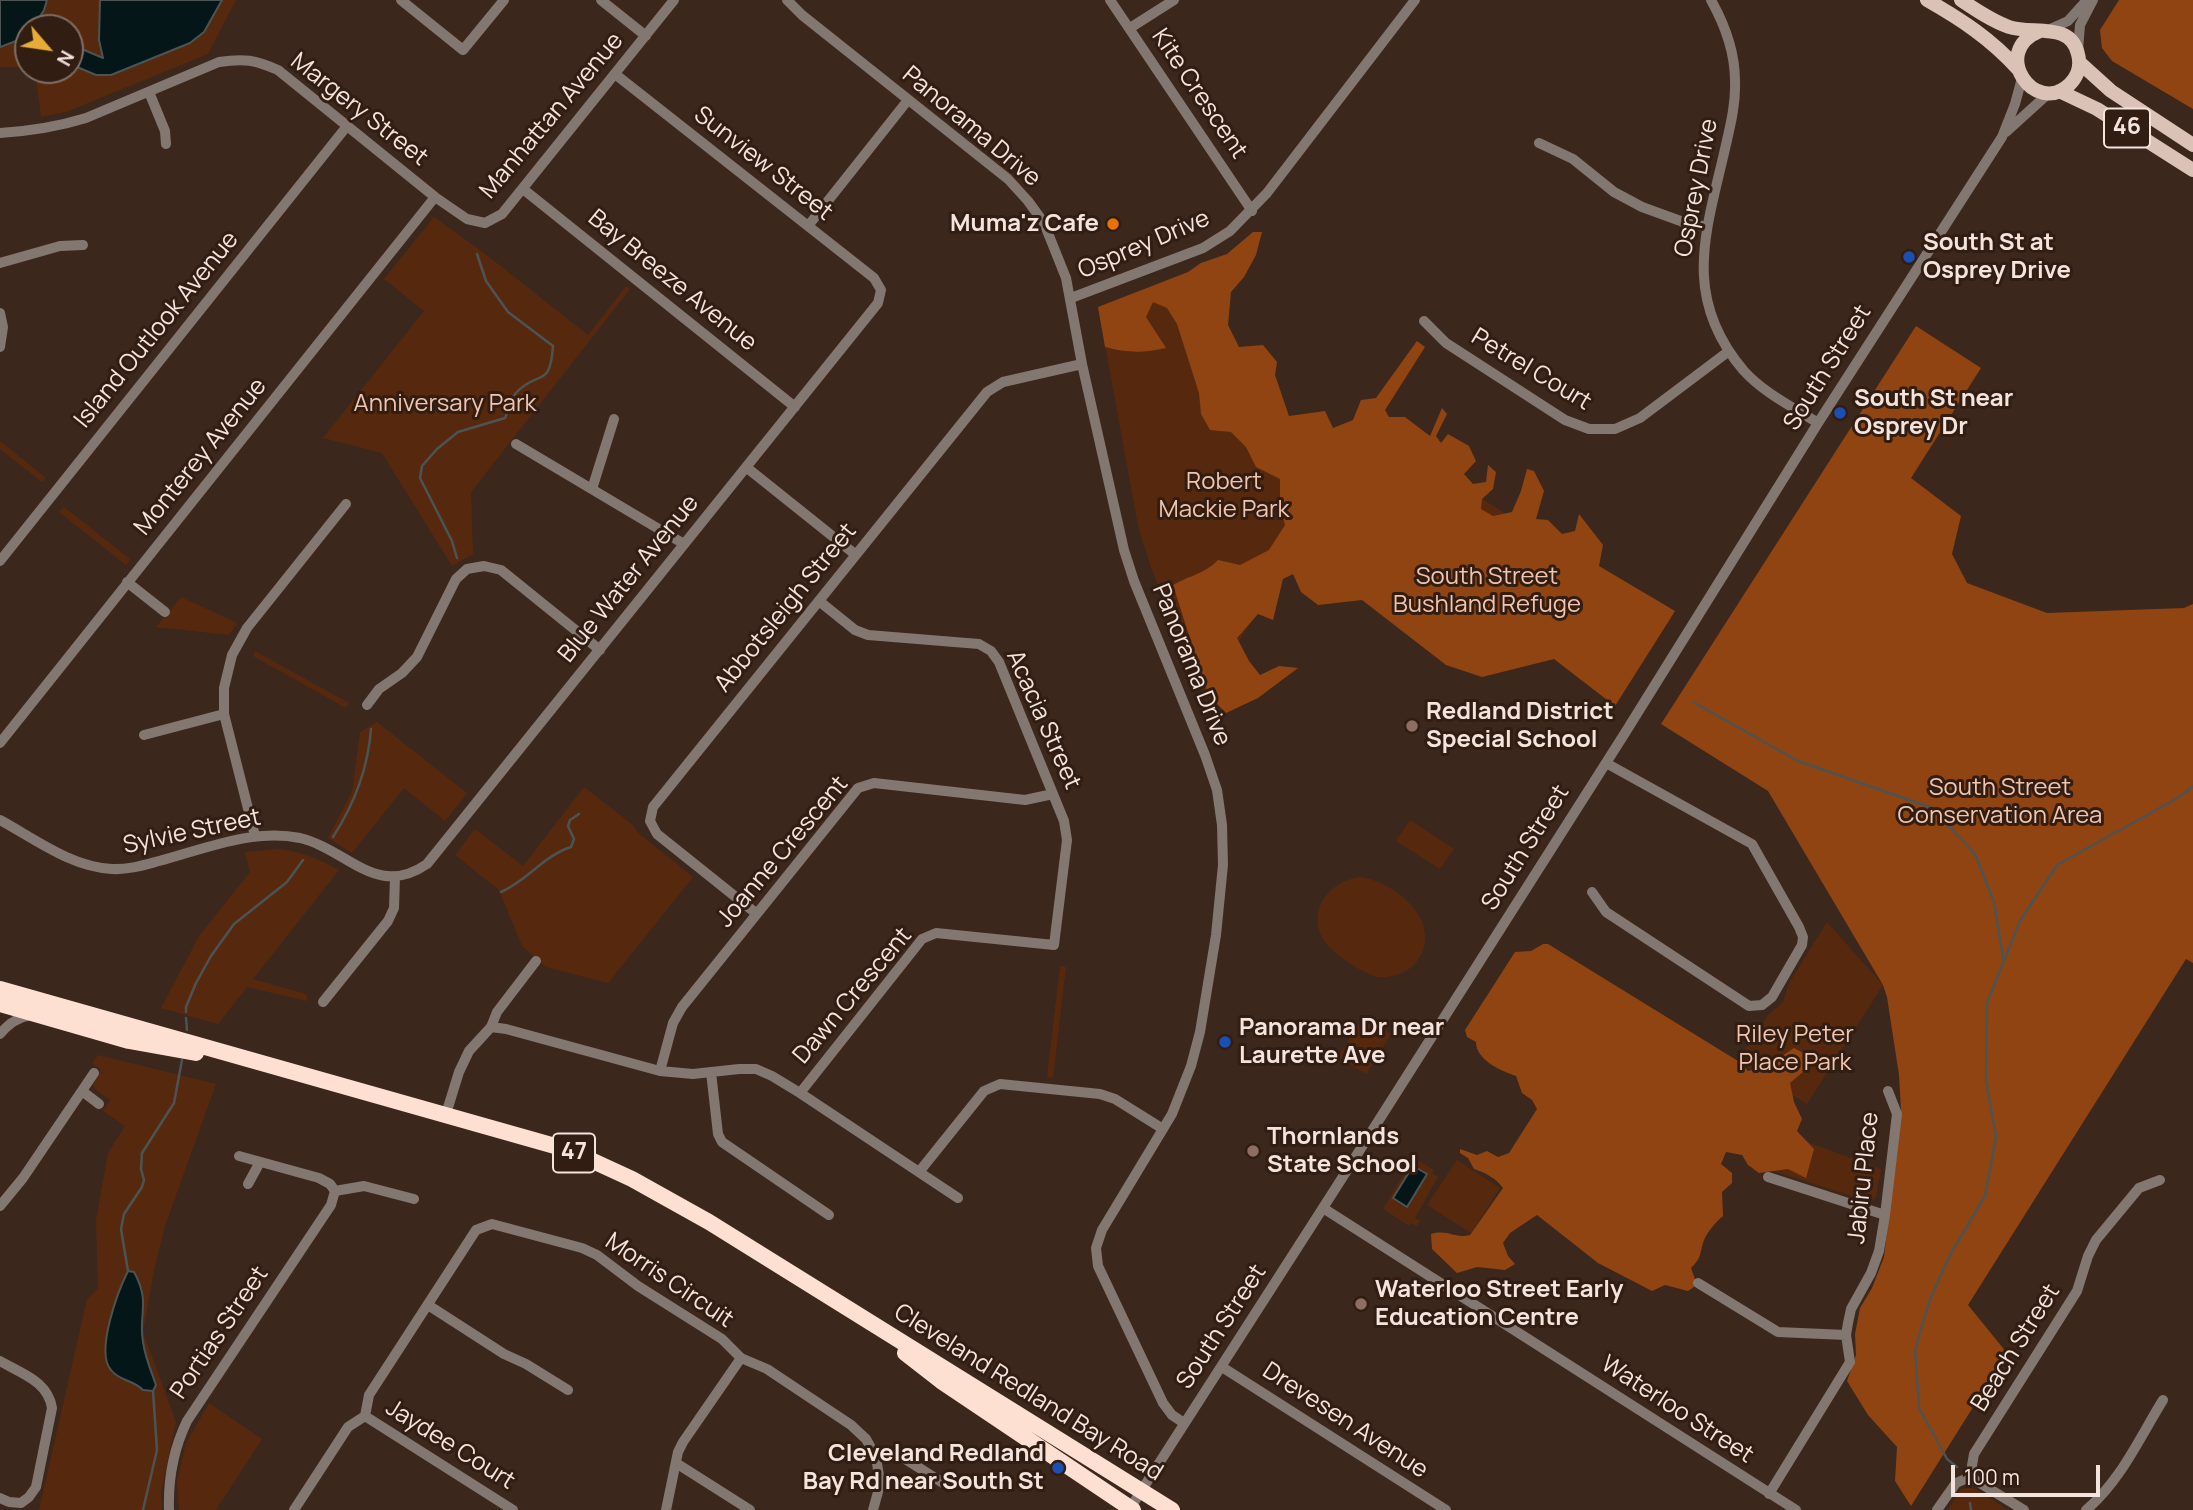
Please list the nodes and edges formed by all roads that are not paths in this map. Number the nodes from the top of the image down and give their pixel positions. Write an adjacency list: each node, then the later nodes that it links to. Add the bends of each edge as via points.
1 (401, 0): 2 (street, via 463,50)
2 (504, 0)
3 (601, 0): 16 (street)
4 (674, 0): 16 (street, Manhattan Avenue)
5 (787, 0): 22 (street, Panorama Drive)
6 (1110, 0): 14 (street, Kite Crescent)
7 (1174, 0): 14 (street)
8 (1415, 0): 32 (street, Osprey Drive)
9 (1712, 0): 35 (street, Osprey Drive, via 1732,50 1735,80 1734,107)
10 (1927, 0): 19 (main road, 46, via 1977,29)
11 (1961, 0): 15 (main road, 46, via 2010,28)
12 (2087, 0): 15 (street, via 2068,20)
13 (2093, 0): 17 (street, via 2080,25)
14 (1130, 28): 32 (street, Kite Crescent)
15 (2044, 31): 17 (main road, 46, via 2068,37); 19 (main road, via 2020,48)
16 (646, 36): 18 (street, Manhattan Avenue)
17 (2079, 56): 21 (main road, via 2073,81); 28 (main road, 46, via 2111,92)
18 (615, 74): 30 (street, Manhattan Avenue); 34 (street, Sunview Street)
19 (2020, 74): 21 (main road, 46, via 2038,92); 25 (street, South Street)
20 (149, 92): 23 (street, Margery Street, via 219,62 256,61 278,70); 24 (street, Margery Street, via 66,124); 27 (street)
21 (2054, 92): 25 (street, South Street); 29 (main road, 46, via 2097,109)
22 (908, 100): 34 (street); 39 (street, Panorama Drive, via 1028,201 1056,248)
23 (347, 126): 31 (street, Margery Street); 54 (street, Island Outlook Avenue)
24 (0, 133)
25 (2002, 137): 47 (street, South Street)
26 (1539, 143): 35 (street, via 1573,159 1614,192 1642,207)
27 (166, 144)
28 (2193, 145)
29 (2193, 170)
30 (523, 189): 33 (street, Manhattan Avenue, via 502,214); 45 (street, Bay Breeze Avenue)
31 (435, 197): 33 (street, Margery Street, via 467,219); 55 (street, Monterey Avenue)
32 (1252, 211): 39 (street, Osprey Drive, via 1203,248)
33 (485, 223)
34 (808, 226): 38 (street, Sunview Street, via 874,278)
35 (1707, 227): 43 (street, Osprey Drive, via 1702,278 1708,306)
36 (83, 245): 37 (street, via 61,246)
37 (0, 263)
38 (881, 290): 45 (street, Blue Water Avenue, via 878,303)
39 (1071, 298): 44 (street, Panorama Drive)
40 (0, 313): 42 (street, via 4,327)
41 (1424, 321): 43 (street, Petrel Court, via 1446,343 1565,420 1589,429 1615,429 1640,418)
42 (0, 347)
43 (1729, 351): 47 (street, Osprey Drive, via 1765,389)
44 (1082, 364): 53 (street, Abbotsleigh Street, via 994,386); 89 (street, Panorama Drive, via 1124,550 1205,755 1222,825 1216,935 1200,1032 1180,1098)
45 (795, 407): 49 (street, Blue Water Avenue)
46 (614, 419): 50 (street)
47 (1818, 423): 63 (street, South Street)
48 (516, 444): 50 (street)
49 (746, 467): 52 (street, Blue Water Avenue); 53 (street)
50 (592, 489): 52 (street)
51 (346, 504): 60 (street, via 241,637 227,671)
52 (684, 544): 58 (street, Blue Water Avenue)
53 (856, 555): 56 (street, Abbotsleigh Street)
54 (0, 561)
55 (127, 582): 57 (street); 62 (street, Monterey Avenue)
56 (819, 601): 64 (street, Acacia Street, via 868,635 979,644 991,651); 69 (street, Abbotsleigh Street, via 653,807 650,821 657,834)
57 (165, 612)
58 (600, 650): 59 (street, via 501,570 467,569 457,579 417,657); 67 (street, Blue Water Avenue, via 428,864)
59 (367, 705)
60 (224, 714): 61 (street); 66 (street)
61 (144, 735)
62 (0, 743)
63 (1606, 763): 68 (street, via 1752,844 1799,927 1802,945 1772,997 1762,1005 1749,1006 1606,912); 100 (street, South Street)
64 (1053, 794): 69 (street, Joanne Crescent, via 1025,800 874,783 858,788); 70 (street, Acacia Street, via 1067,840)
65 (0, 820): 66 (street, Sylvie Street, via 72,860 113,869 134,868)
66 (255, 836): 67 (street, Sylvie Street, via 301,839 323,846 371,874)
67 (395, 877): 73 (street, via 394,908 388,921)
68 (1592, 892)
69 (757, 914): 81 (street, Joanne Crescent, via 682,1007)
70 (1054, 945): 86 (street, Dawn Crescent, via 936,933 922,939)
71 (536, 961): 77 (street)
72 (0, 989): 75 (highway, Cleveland Redland Bay Road / 47)
73 (323, 1002)
74 (0, 1003): 76 (highway, Cleveland Redland Bay Road / 47)
75 (58, 1005): 79 (highway, via 128,1030 132,1034); 80 (highway, Cleveland Redland Bay Road / 47)
76 (37, 1014): 78 (street, via 22,1016); 79 (highway, Cleveland Redland Bay Road / 47)
77 (491, 1027): 81 (street, Dawn Crescent); 88 (street, via 469,1051)
78 (0, 1034)
79 (129, 1041): 80 (highway, Cleveland Redland Bay Road / 47)
80 (257, 1063): 88 (highway, Cleveland Redland Bay Road / 47)
81 (660, 1072): 82 (street, Dawn Crescent)
82 (711, 1072): 86 (street, Dawn Crescent, via 756,1069); 101 (street, via 722,1142)
83 (94, 1073): 84 (street)
84 (82, 1091): 87 (street); 99 (street)
85 (1888, 1091): 102 (street, Jabiru Place, via 1897,1114)
86 (800, 1093): 92 (street)
87 (99, 1104)
88 (446, 1114): 105 (highway, Cleveland Redland Bay Road / 47, via 569,1150 632,1180 709,1222)
89 (1163, 1129): 92 (street, via 1100,1094 1000,1084 984,1091); 113 (street, Panorama Drive, via 1102,1230 1095,1258 1163,1403)
90 (239, 1156): 91 (street)
91 (260, 1161): 95 (street); 96 (street, via 318,1178)
92 (919, 1172): 97 (street)
93 (1768, 1177): 102 (street)
94 (2160, 1180): 116 (street, Beach Street, via 2139,1188 2096,1240 2077,1291 1974,1454)
95 (248, 1184)
96 (335, 1191): 98 (street, via 365,1186); 122 (street, Portias Street, via 331,1205 187,1421 171,1466)
97 (958, 1198)
98 (414, 1199)
99 (0, 1206)
100 (1323, 1208): 109 (street, South Street); 119 (street, Waterloo Street)
101 (829, 1215)
102 (1885, 1215): 106 (street, Jabiru Place, via 1879,1251 1851,1309)
103 (1698, 1283): 106 (street, via 1778,1332)
104 (428, 1305): 107 (street, Morris Circuit, via 476,1230 492,1224 597,1255 722,1339); 110 (street); 112 (street, Morris Circuit, via 369,1395)
105 (859, 1317): 118 (highway, Cleveland Redland Bay Road / 47); 121 (highway, Cleveland Redland Bay Road / 47, via 941,1381)
106 (1846, 1335): 119 (street, Jabiru Place, via 1850,1362)
107 (741, 1358): 114 (street, Morris Circuit, via 767,1369 851,1425); 115 (street, via 683,1442)
108 (0, 1361): 120 (street, via 44,1387 52,1409 36,1486 21,1503)
109 (1222, 1367): 113 (street, South Street); 129 (street, Drevesen Avenue)
110 (568, 1390)
111 (2163, 1400): 133 (street, via 2112,1483)
112 (365, 1416): 123 (street, Morris Circuit, via 348,1427); 124 (street, Jaydee Court)
113 (1184, 1423): 118 (street, South Street)
114 (877, 1457): 117 (street, via 902,1457); 127 (street, via 879,1484)
115 (676, 1463): 125 (street); 126 (street)
116 (1970, 1477): 131 (street, via 1956,1483); 132 (street)
117 (943, 1483)
118 (1141, 1490): 121 (street, South Street); 128 (highway, Cleveland Redland Bay Road / 47)
119 (1769, 1494): 130 (street, Waterloo Street)
120 (0, 1498)
121 (1130, 1509)
122 (169, 1510)
123 (295, 1510)
124 (513, 1510)
125 (666, 1510)
126 (750, 1510)
127 (873, 1510)
128 (1171, 1510)
129 (1446, 1510)
130 (1796, 1510)
131 (1937, 1510)
132 (2024, 1510)
133 (2086, 1510)

